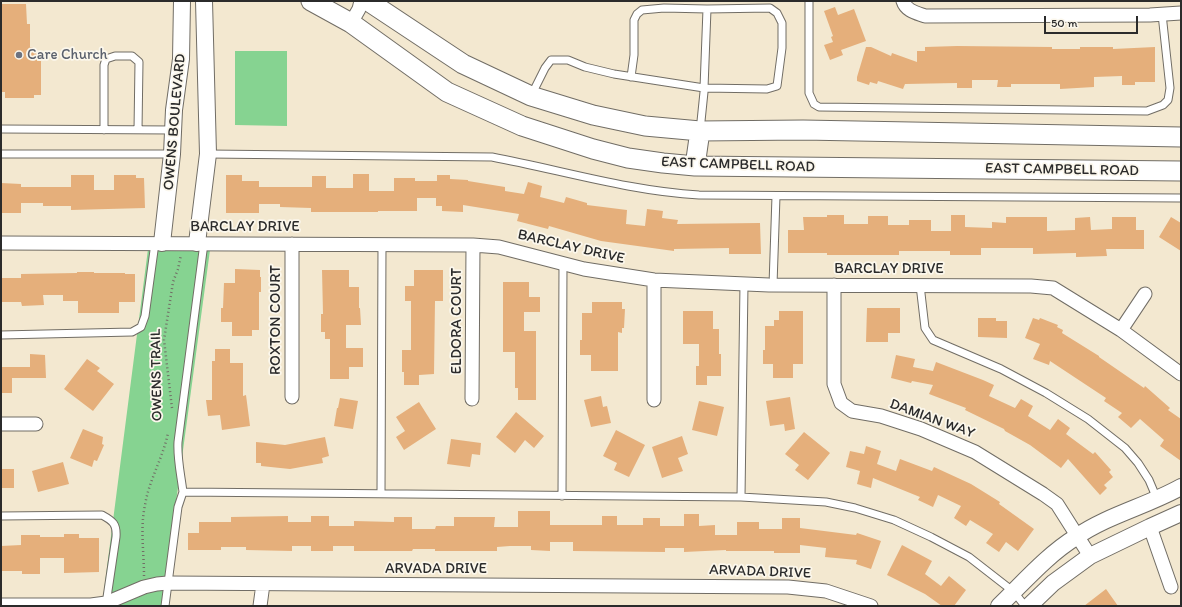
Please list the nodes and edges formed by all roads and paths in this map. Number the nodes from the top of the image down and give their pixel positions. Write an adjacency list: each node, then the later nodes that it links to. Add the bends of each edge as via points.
1 (182, 1): 18 (street, OWENS BOULEVARD, via 182,59)
2 (204, 1): 23 (street, OWENS BOULEVARD)
3 (311, 1): 11 (main road, EAST CAMPBELL ROAD)
4 (361, 1): 11 (street)
5 (368, 1): 14 (main road, via 463,64)
6 (809, 1): 10 (lane, via 809,93 814,104 819,107 1147,111 1163,105 1168,100 1170,88)
7 (903, 1): 10 (street, via 911,11 925,16)
8 (707, 9): 12 (lane, via 664,8 642,10 637,14 634,20); 13 (lane); 13 (lane, via 770,8 776,12 782,23 782,48 777,86 767,89)
9 (1181, 13): 10 (street)
10 (1162, 14)
11 (351, 23): 24 (main road, EAST CAMPBELL ROAD, via 447,92 522,126 628,158)
12 (631, 77): 13 (lane); 14 (lane, via 585,67 568,60 551,60)
13 (704, 88): 19 (lane)
14 (531, 96): 19 (main road, via 593,115 645,126)
15 (1, 129): 16 (lane)
16 (104, 130): 17 (lane); 17 (lane, via 104,65 106,59 115,56 132,56 138,62)
17 (138, 130): 18 (lane)
18 (173, 130): 22 (street, OWENS BOULEVARD)
19 (700, 131): 20 (main road, via 803,130); 24 (main road)
20 (1181, 137)
21 (1, 154): 22 (lane)
22 (172, 154): 29 (street, OWENS BOULEVARD)
23 (208, 154): 26 (lane, via 492,158 669,193); 30 (street, OWENS BOULEVARD)
24 (695, 166): 25 (main road, EAST CAMPBELL ROAD)
25 (1181, 171)
26 (776, 196): 27 (lane); 37 (lane)
27 (1181, 198)
28 (1, 243): 29 (street, BARCLAY DRIVE)
29 (159, 243): 30 (street, BARCLAY DRIVE); 42 (lane, via 141,327 132,332)
30 (195, 243): 31 (street, BARCLAY DRIVE); 47 (path, OWENS TRAIL, via 180,261 173,282 164,340); 52 (lane, via 177,457)
31 (292, 244): 32 (street, BARCLAY DRIVE); 44 (street, ROXTON COURT)
32 (382, 244): 33 (street, BARCLAY DRIVE); 53 (lane)
33 (473, 245): 34 (street, BARCLAY DRIVE, via 499,247); 45 (street, ELDORA COURT)
34 (563, 264): 35 (street, BARCLAY DRIVE); 54 (lane)
35 (654, 280): 36 (street, BARCLAY DRIVE); 46 (street)
36 (744, 284): 37 (street, BARCLAY DRIVE); 55 (lane)
37 (773, 285): 38 (street, BARCLAY DRIVE)
38 (834, 285): 39 (street, BARCLAY DRIVE); 60 (street, DAMIAN WAY, via 834,384 841,403 852,411 881,416 921,429 975,452 1057,504)
39 (920, 285): 41 (street, BARCLAY DRIVE, via 1054,288); 56 (lane, via 925,328 933,340 1001,369 1088,419 1125,448 1138,463)
40 (1145, 294): 41 (street)
41 (1121, 330): 43 (street, BARCLAY DRIVE)
42 (1, 335)
43 (1181, 374)
44 (292, 397)
45 (472, 398)
46 (654, 400)
47 (172, 410)
48 (1, 424): 49 (street)
49 (36, 424)
50 (169, 431): 62 (path, OWENS TRAIL, via 145,506)
51 (1181, 487): 56 (street)
52 (182, 492): 53 (lane); 63 (lane)
53 (381, 494): 54 (lane)
54 (562, 496): 55 (lane)
55 (741, 497): 66 (lane, via 826,502 894,520 969,557)
56 (1157, 499): 60 (street)
57 (1181, 513): 59 (street)
58 (1, 516): 67 (lane, via 102,516 112,521 117,529)
59 (1150, 527): 61 (street); 65 (street)
60 (1077, 536): 61 (street, DAMIAN WAY); 66 (street)
61 (1090, 556): 74 (street, via 1053,583)
62 (144, 576)
63 (168, 583): 64 (street, ARVADA DRIVE); 67 (street, ARVADA DRIVE, via 144,587); 69 (lane)
64 (263, 584): 70 (street); 71 (street, ARVADA DRIVE, via 788,587 826,591)
65 (1170, 586)
66 (1014, 592): 72 (street); 73 (lane)
67 (106, 604): 68 (street, ARVADA DRIVE)
68 (9, 606)
69 (165, 606)
70 (260, 606)
71 (871, 606)
72 (999, 606)
73 (1025, 606)
74 (1029, 606)

